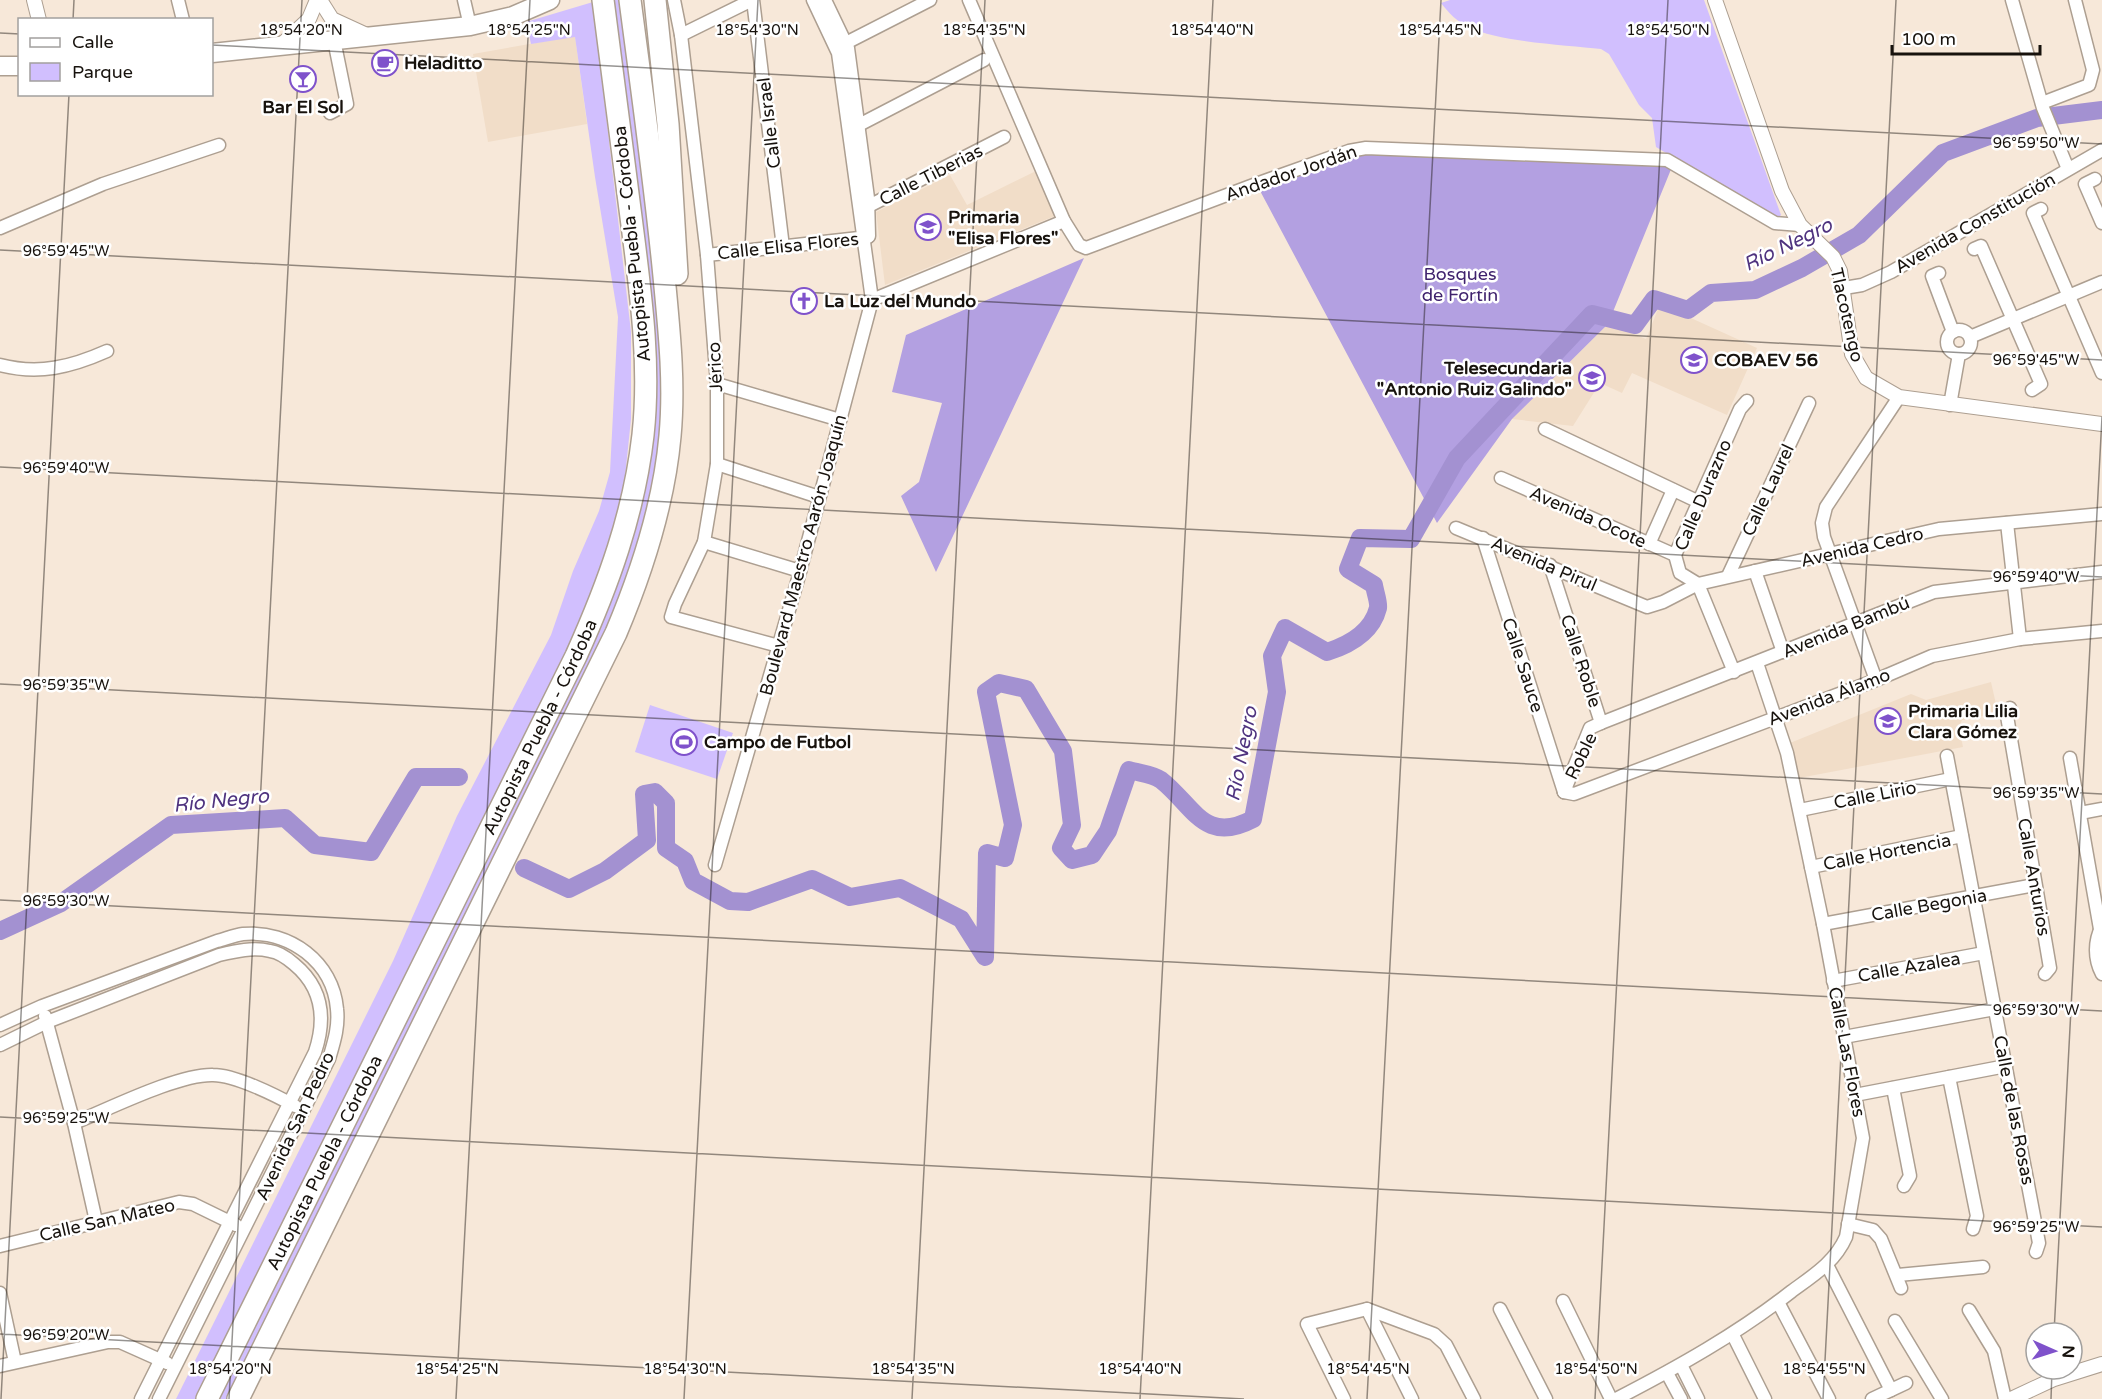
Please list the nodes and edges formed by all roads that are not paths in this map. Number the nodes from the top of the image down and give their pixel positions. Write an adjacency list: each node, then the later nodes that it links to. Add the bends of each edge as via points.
1 (34, 0): 18 (street)
2 (178, 0): 19 (street)
3 (319, 0): 22 (street, via 338,23); 25 (street, via 309,19)
4 (464, 0): 20 (street)
5 (550, 0): 20 (main road, via 513,16)
6 (603, 0): 164 (highway, Autopista Puebla - Córdoba, via 644,333 644,424 627,524 606,588 576,656)
7 (630, 0): 62 (highway, Autopista Puebla - Córdoba, via 661,244)
8 (655, 0): 62 (highway, via 678,281 679,332)
9 (674, 0): 21 (street, Jérico)
10 (753, 0): 21 (street); 45 (street, Calle Israel)
11 (813, 0): 24 (street, Boulevard Maestro Aarón Joaquín)
12 (825, 0): 24 (street, Boulevard Maestro Aarón Joaquín)
13 (930, 0): 24 (street)
14 (969, 0): 40 (street, Andador Jordán)
15 (1715, 0): 42 (street, Tlacotengo, via 1782,191)
16 (2012, 0): 30 (street)
17 (2075, 0): 30 (street, via 2093,70 2092,80 2089,85)
18 (38, 18)
19 (182, 18)
20 (470, 26): 22 (main road)
21 (681, 35): 47 (street, Jérico)
22 (371, 36): 23 (main road)
23 (334, 40): 25 (main road); 31 (street, via 347,104)
24 (841, 45): 32 (street, Boulevard Maestro Aarón Joaquín)
25 (280, 46): 26 (main road)
26 (213, 53)
27 (984, 60): 32 (street)
28 (0, 66): 29 (main road)
29 (18, 66)
30 (2043, 106): 36 (street)
31 (330, 113)
32 (854, 127): 38 (street, Boulevard Maestro Aarón Joaquín)
33 (1004, 137): 38 (street, Calle Tiberias)
34 (219, 145): 43 (street, via 103,184)
35 (2102, 150): 36 (street, Avenida Constitución)
36 (2067, 169): 50 (street, Avenida Constitución, via 1891,272)
37 (2095, 179): 41 (street, via 2085,184)
38 (864, 209): 44 (street, Boulevard Maestro Aarón Joaquín)
39 (2041, 209): 51 (street, via 2033,213)
40 (1064, 221): 42 (street, Andador Jordán, via 1079,245 1090,248 1256,184 1366,148 1667,160 1775,223); 52 (street)
41 (2102, 223)
42 (1800, 225): 50 (street, Tlacotengo, via 1833,258)
43 (0, 228)
44 (866, 239): 45 (street, Calle Elisa Flores); 52 (street, Boulevard Maestro Aarón Joaquín)
45 (783, 247): 47 (street, Calle Elisa Flores)
46 (1974, 249): 53 (street, via 1982,246)
47 (707, 255): 60 (street, Jérico)
48 (1939, 273): 54 (street, via 1932,276)
49 (2102, 282): 51 (street)
50 (1844, 288): 63 (street, Tlacotengo, via 1847,327 1858,368 1877,386)
51 (2068, 296): 53 (street); 59 (street)
52 (872, 300): 67 (street, Boulevard Maestro Aarón Joaquín)
53 (2014, 320): 55 (street); 61 (street, via 2041,384)
54 (1953, 332): 55 (street, via 1960,330); 57 (street, via 1948,345)
55 (1970, 337): 57 (street, via 1969,349)
56 (107, 351): 58 (street, via 77,364 45,371)
57 (1959, 354): 66 (street)
58 (0, 365)
59 (2102, 373)
60 (717, 384): 67 (street); 70 (street, Jérico)
61 (2032, 390)
62 (673, 391): 165 (highway, Autopista Puebla - Córdoba, via 666,471 652,533 643,567 616,633)
63 (1899, 397): 66 (street, Tlacotengo); 82 (street, via 1826,507 1822,523)
64 (1747, 401): 74 (street, Calle Durazno)
65 (1809, 403): 87 (street, Calle Laurel)
66 (1950, 405): 68 (street, Tlacotengo)
67 (840, 420): 73 (street, Boulevard Maestro Aarón Joaquín)
68 (2102, 424)
69 (1545, 429): 72 (street)
70 (717, 464): 73 (street); 79 (street, Jérico)
71 (1501, 478): 80 (street, Avenida Ocote)
72 (1673, 490): 74 (street); 80 (street)
73 (819, 497): 84 (street, Boulevard Maestro Aarón Joaquín)
74 (1699, 502): 81 (street, Calle Durazno)
75 (2102, 514): 76 (street, Avenida Cedro)
76 (2007, 523): 82 (street, Avenida Cedro, via 1939,529); 88 (street)
77 (1456, 528): 78 (street, Avenida Pirul)
78 (1483, 538): 83 (street, Avenida Pirul); 105 (street, Calle Sauce)
79 (704, 542): 84 (street); 94 (street, Jérico, via 671,617)
80 (1649, 544): 81 (street, Avenida Ocote)
81 (1675, 555): 89 (street, Calle Durazno, via 1680,573)
82 (1830, 555): 85 (street, Avenida Cedro); 91 (street)
83 (1550, 565): 90 (street, Avenida Pirul); 101 (street, Calle Roble)
84 (800, 571): 94 (street, Boulevard Maestro Aarón Joaquín)
85 (1755, 571): 87 (street, Avenida Cedro); 95 (street)
86 (2102, 572): 88 (street, Avenida Bambú)
87 (1728, 576): 89 (street, Avenida Cedro)
88 (2014, 580): 91 (street, Avenida Bambú, via 1934,592); 93 (street)
89 (1698, 584): 90 (street, Avenida Cedro, via 1663,603 1647,607); 97 (street)
90 (1630, 602)
91 (1855, 622): 95 (street, Avenida Bambú); 98 (street)
92 (2102, 631): 93 (street, Avenida Álamo)
93 (2020, 639): 98 (street, Avenida Álamo, via 1952,650)
94 (779, 646): 110 (street, Boulevard Maestro Aarón Joaquín)
95 (1783, 652): 96 (street, Avenida Bambú)
96 (1757, 663): 97 (street, Avenida Bambú); 100 (street, Calle Las Flores)
97 (1734, 672): 101 (street, Avenida Bambú)
98 (1876, 680): 100 (street, Avenida Álamo)
99 (2010, 708): 112 (street, Calle Anturios, via 2007,716)
100 (1776, 717): 105 (street, Avenida Álamo, via 1575,794); 107 (street, Calle Las Flores)
101 (1601, 723): 105 (street, Roble, via 1590,728)
102 (1947, 756): 104 (street, Calle de las Rosas)
103 (2070, 758): 108 (street)
104 (1951, 779): 107 (street, Calle Lirio); 109 (street, Calle de las Rosas)
105 (1564, 792)
106 (2102, 809): 108 (street)
107 (1800, 810): 111 (street, Calle Las Flores)
108 (2079, 813): 115 (street)
109 (1962, 836): 111 (street, Calle Hortencia); 113 (street, Calle de las Rosas)
110 (715, 865)
111 (1811, 867): 114 (street, Calle Las Flores)
112 (2035, 885): 113 (street, Calle Begonia); 117 (street, Calle Anturios, via 2050,968)
113 (1974, 897): 114 (street, Calle Begonia); 116 (street, Calle de las Rosas)
114 (1823, 924): 119 (street, Calle Las Flores)
115 (2101, 928): 118 (street, via 2096,945)
116 (1984, 953): 119 (street, Calle Azalea); 121 (street, Calle de las Rosas)
117 (2045, 974)
118 (2102, 974)
119 (1833, 981): 124 (street, Calle Las Flores)
120 (42, 1006): 122 (street); 123 (street, Avenida San Pedro); 131 (street, Avenida San Pedro, via 217,941 243,934 280,938 301,948 322,967 330,979 338,1009 329,1059)
121 (1995, 1009): 124 (street); 126 (street, Calle de las Rosas)
122 (47, 1022): 125 (street, Avenida San Pedro); 130 (street, Avenida San Pedro, via 219,955 243,949 272,951 286,957 310,979 321,1007 321,1033 315,1052); 132 (street)
123 (0, 1025)
124 (1844, 1037): 129 (street, Calle Las Flores)
125 (0, 1045)
126 (2006, 1066): 127 (street); 140 (street, Calle de las Rosas, via 2039,1243)
127 (1949, 1077): 128 (street); 138 (street, via 1977,1216)
128 (1893, 1088): 129 (street); 133 (street, via 1910,1176)
129 (1855, 1095): 136 (street, Calle Las Flores, via 1863,1138)
130 (288, 1102): 131 (street); 132 (street, via 215,1074 192,1076); 135 (street, Avenida San Pedro)
131 (304, 1110): 137 (street, Avenida San Pedro)
132 (74, 1123): 134 (street)
133 (1904, 1186)
134 (96, 1221): 135 (street, Calle San Mateo, via 179,1202 193,1204); 139 (street, Calle San Mateo)
135 (231, 1222): 137 (street, Calle San Mateo); 153 (street, Avenida San Pedro)
136 (1848, 1224): 141 (street, Calle Las Flores, via 1839,1251); 143 (street, via 1873,1230)
137 (245, 1229): 158 (street, Avenida San Pedro)
138 (1973, 1229)
139 (0, 1246)
140 (2036, 1252)
141 (1827, 1265): 147 (street, Calle Las Flores); 161 (street)
142 (1983, 1267): 143 (street)
143 (1898, 1275): 144 (street)
144 (1901, 1288)
145 (0, 1293): 154 (street)
146 (1563, 1301): 170 (street)
147 (1778, 1302): 152 (street, Calle Las Flores); 174 (street)
148 (1368, 1309): 166 (street, via 1308,1324); 167 (street); 168 (street, via 1434,1334 1446,1346)
149 (1500, 1309): 169 (street)
150 (1968, 1310): 177 (street, via 1994,1351)
151 (1895, 1321): 176 (street)
152 (1733, 1335): 156 (street, Calle Las Flores); 173 (street)
153 (162, 1360): 154 (street, via 120,1342 108,1342); 158 (street); 162 (street, Avenida San Pedro)
154 (15, 1362): 157 (street)
155 (2102, 1364): 178 (street, via 2054,1378)
156 (1681, 1365): 159 (street, Calle Las Flores); 172 (street)
157 (0, 1366)
158 (176, 1368): 163 (street, Avenida San Pedro)
159 (1668, 1372): 170 (street, Calle Las Flores); 171 (street)
160 (1906, 1383): 161 (street)
161 (1891, 1390): 175 (street)
162 (141, 1399)
163 (159, 1399)
164 (207, 1399)
165 (238, 1399)
166 (1344, 1399)
167 (1412, 1399)
168 (1474, 1399)
169 (1546, 1399)
170 (1614, 1399)
171 (1681, 1399)
172 (1698, 1399)
173 (1765, 1399)
174 (1829, 1399)
175 (1872, 1399)
176 (1942, 1399)
177 (2005, 1399)
178 (2011, 1399)

